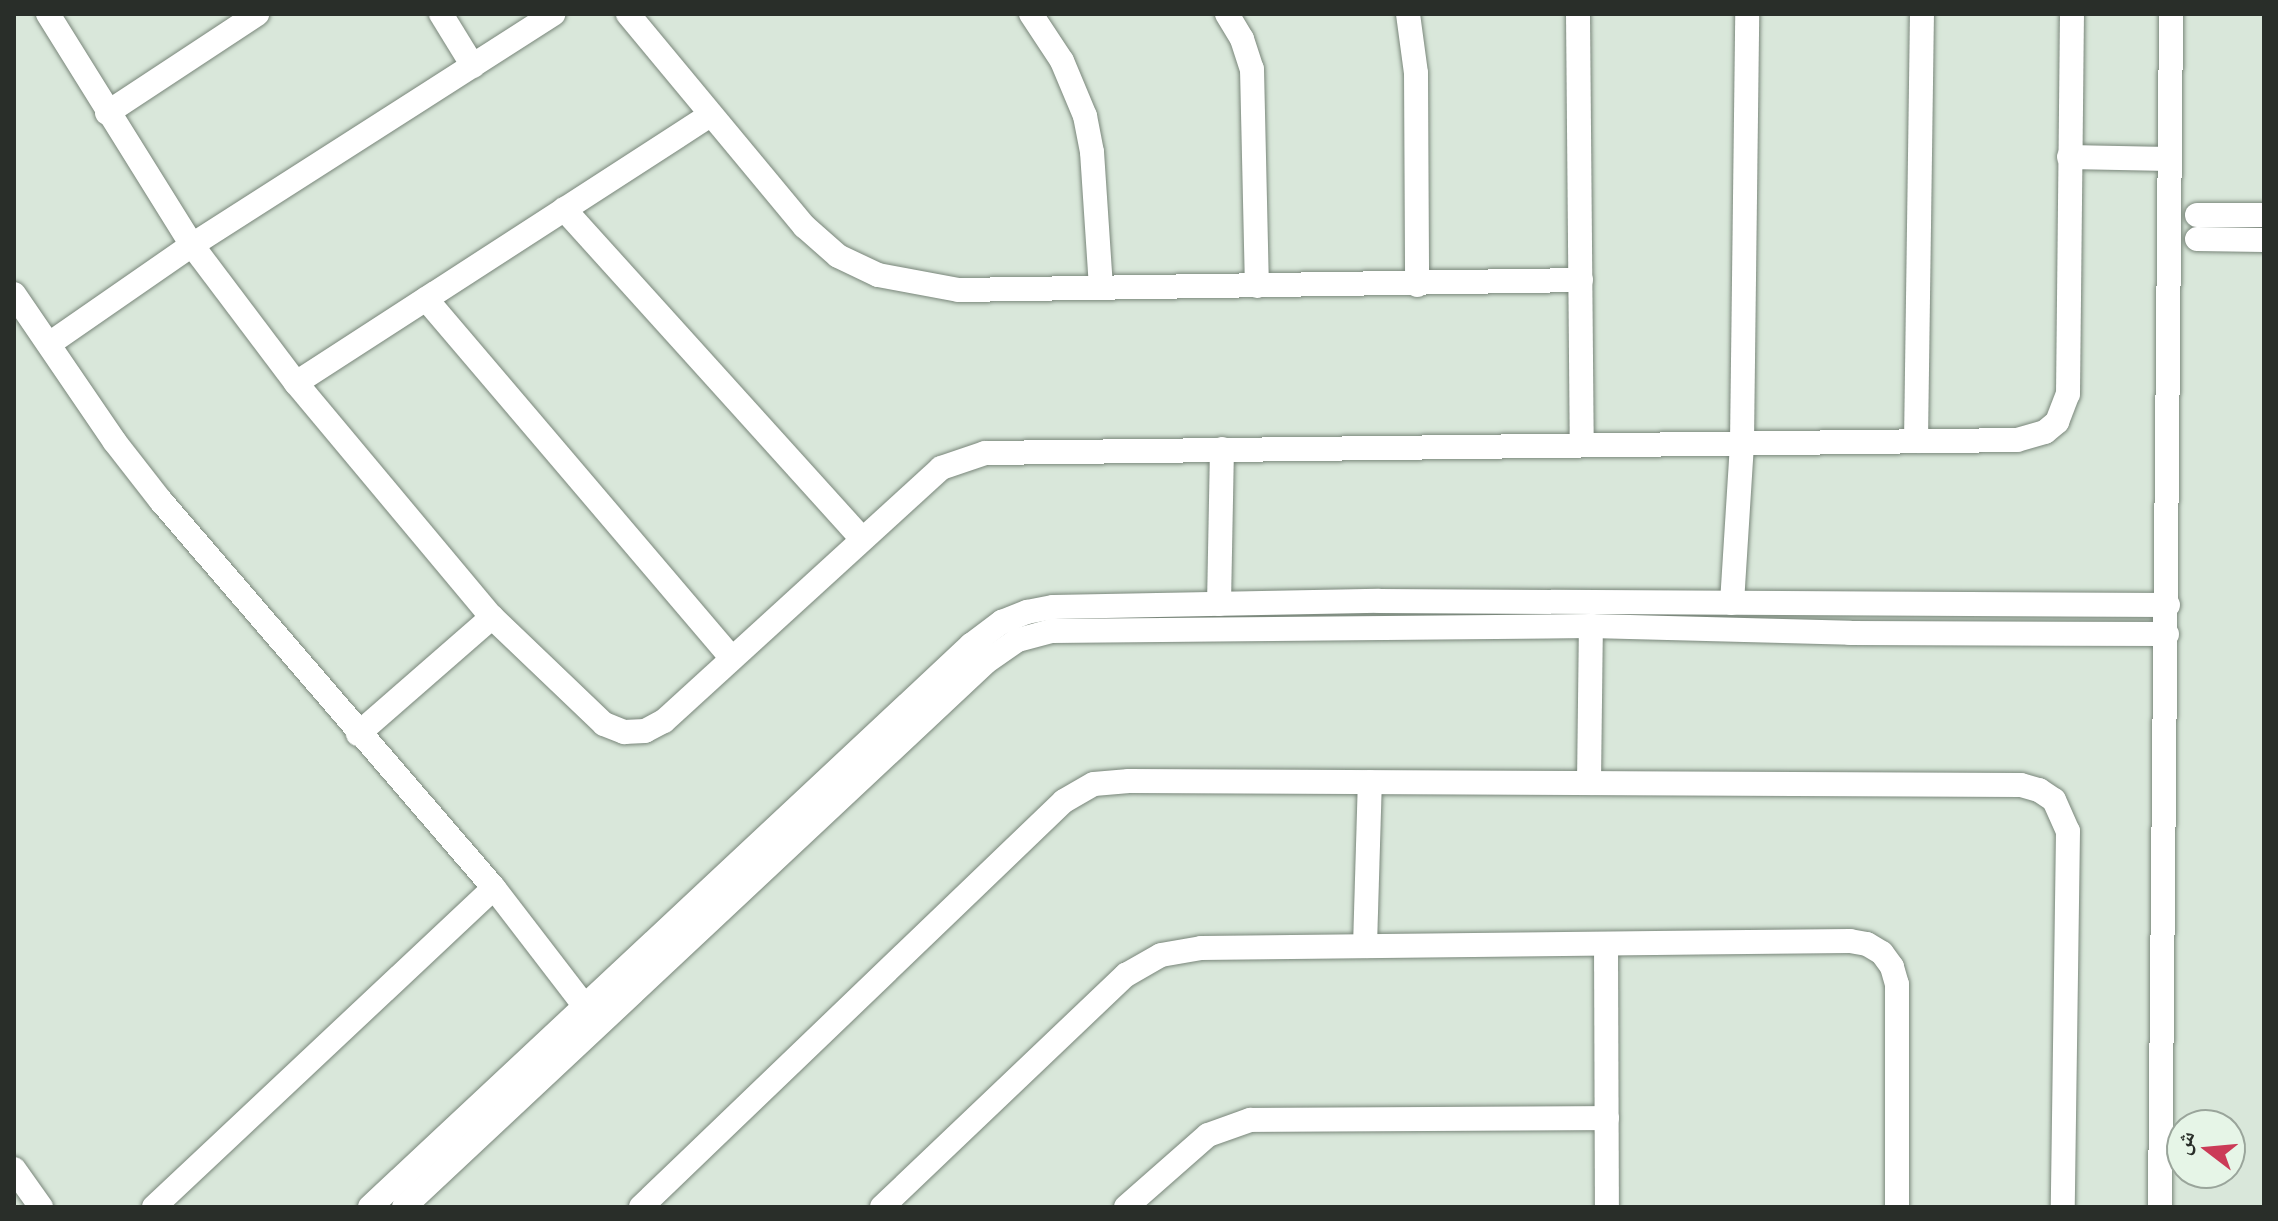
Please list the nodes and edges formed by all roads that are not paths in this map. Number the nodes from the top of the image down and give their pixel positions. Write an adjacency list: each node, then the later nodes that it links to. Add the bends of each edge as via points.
1 (48, 14): 15 (street)
2 (257, 14): 15 (street)
3 (441, 14): 14 (street)
4 (553, 14): 14 (street)
5 (628, 14): 16 (street)
6 (1031, 14): 25 (street, via 1062,61 1085,116)
7 (1227, 14): 26 (street, via 1252,69)
8 (1408, 14): 24 (street, via 1416,73)
9 (1578, 14): 23 (street)
10 (1747, 14): 32 (street)
11 (1922, 14): 31 (street)
12 (2072, 14): 17 (street)
13 (2171, 14): 18 (street)
14 (473, 66): 22 (street)
15 (107, 113): 22 (street)
16 (709, 116): 19 (street); 25 (street, via 804,226 838,256 878,275 959,290)
17 (2069, 157): 18 (street); 31 (street, via 2068,394 2057,422 2031,438)
18 (2169, 159): 39 (street)
19 (564, 209): 28 (street); 35 (street)
20 (2264, 215): 21 (street, via 2197,227)
21 (2264, 240)
22 (192, 245): 29 (street); 30 (street)
23 (1581, 280): 24 (street); 33 (street)
24 (1417, 285): 26 (street)
25 (1101, 286): 26 (street)
26 (1257, 286)
27 (14, 294): 29 (street)
28 (426, 299): 30 (street); 44 (street)
29 (49, 344): 45 (street, via 161,501)
30 (296, 383): 40 (street)
31 (1916, 441): 32 (street)
32 (1742, 443): 33 (street); 37 (street)
33 (1582, 445): 34 (street)
34 (1222, 449): 35 (street, via 1008,451 962,458 941,468); 38 (street)
35 (862, 539): 44 (street)
36 (1379, 601): 37 (street); 38 (street); 42 (street)
37 (1732, 603): 39 (street)
38 (1219, 604): 51 (street, via 1053,607 1002,622 971,645)
39 (2168, 605): 43 (street)
40 (492, 617): 44 (street, via 604,724 624,732 645,731 664,721); 45 (street)
41 (1591, 626): 42 (street); 43 (street); 47 (street)
42 (1380, 628): 57 (street, via 1052,631 1001,649)
43 (2167, 634): 64 (street)
44 (731, 658)
45 (358, 734): 48 (street)
46 (1370, 782): 47 (street); 50 (street); 58 (street, via 1112,781 1077,792)
47 (1589, 783): 63 (street, via 2021,785 2054,800 2068,831)
48 (494, 888): 51 (street); 55 (street)
49 (1606, 944): 50 (street); 52 (street); 62 (street, via 1850,941 1882,953 1897,984)
50 (1365, 946): 59 (street, via 1191,949 1143,964)
51 (586, 1008): 56 (street)
52 (1607, 1118): 60 (street, via 1250,1120 1208,1135); 61 (street)
53 (14, 1169): 54 (street)
54 (41, 1207)
55 (154, 1207)
56 (370, 1207)
57 (404, 1207)
58 (641, 1207)
59 (882, 1207)
60 (1126, 1207)
61 (1607, 1207)
62 (1897, 1207)
63 (2063, 1207)
64 (2160, 1207)

